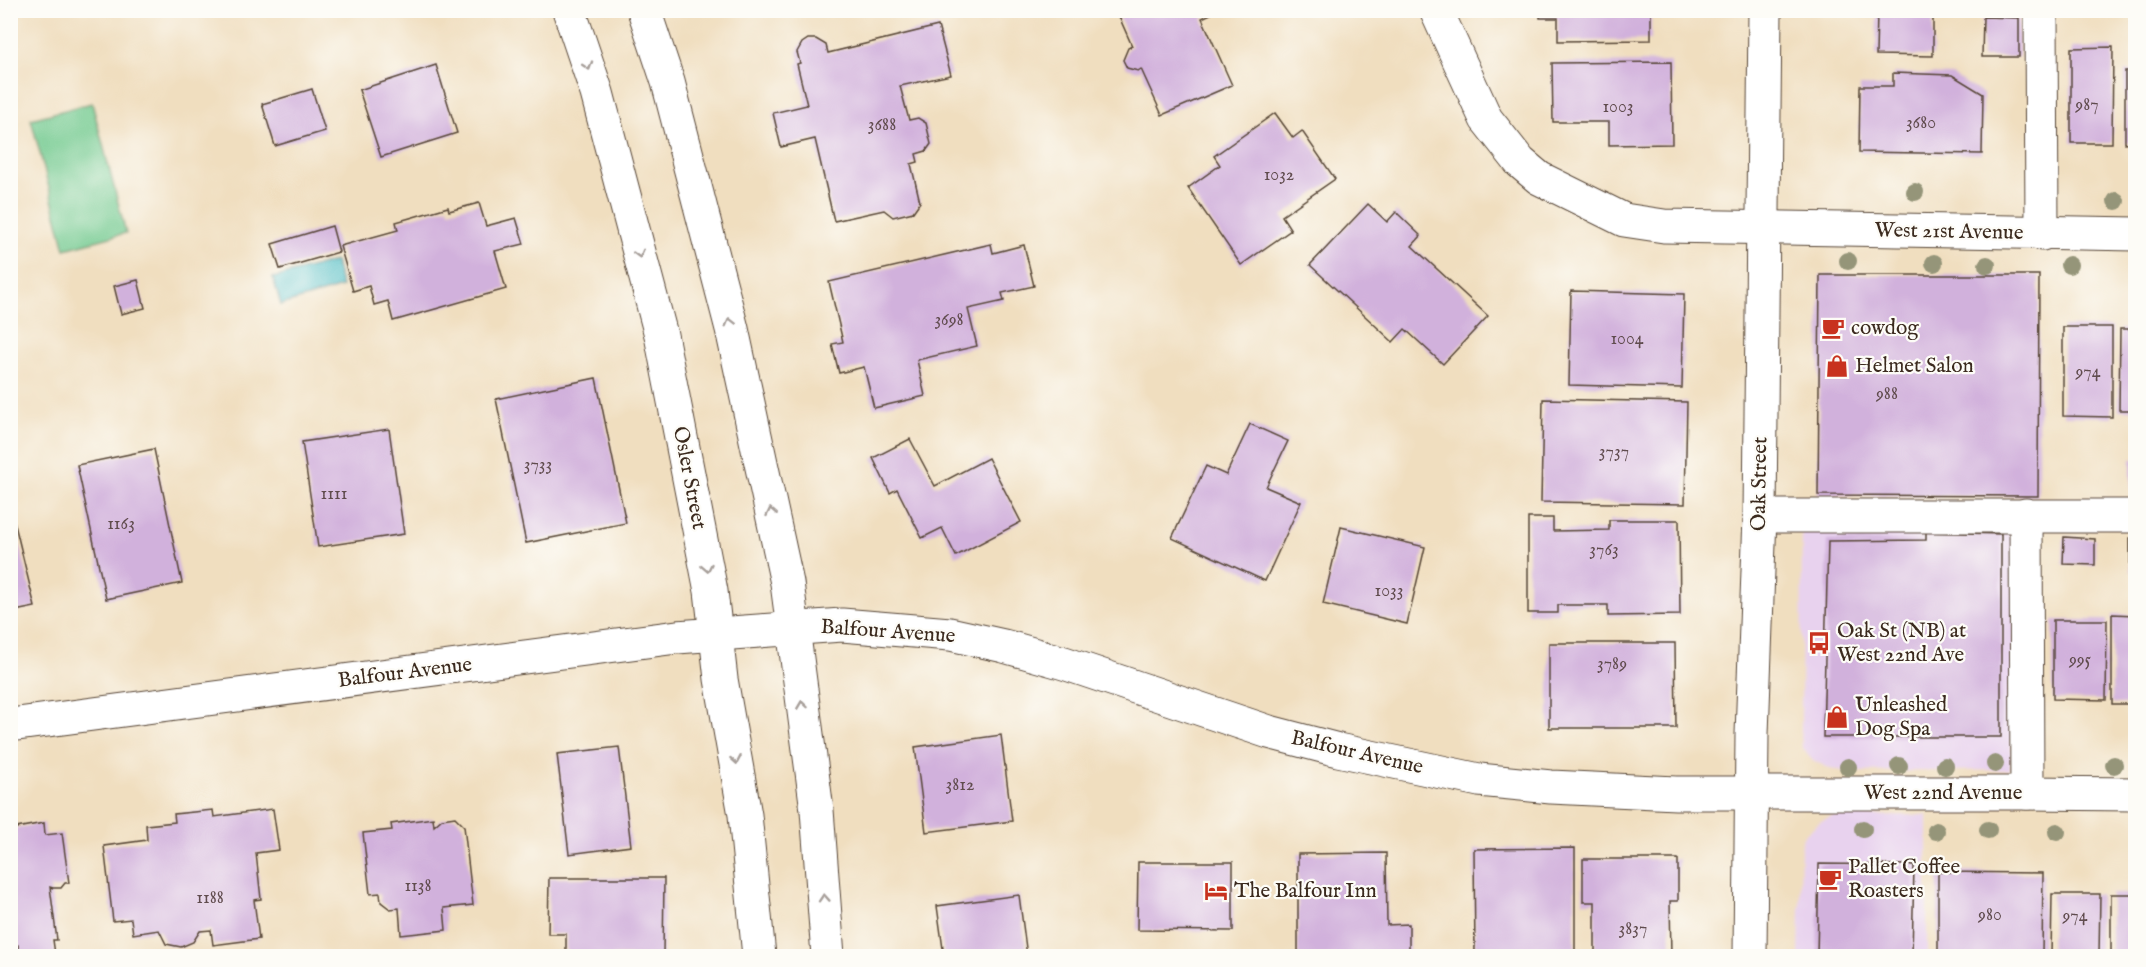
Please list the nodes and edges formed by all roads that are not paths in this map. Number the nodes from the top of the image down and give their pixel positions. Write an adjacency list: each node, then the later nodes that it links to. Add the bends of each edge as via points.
1 (569, 10): 13 (street, Osler Street, one-way to 13, via 597,93 661,335)
2 (644, 10): 12 (street, one-way to 2, via 787,583 732,329 668,82)
3 (1436, 10): 6 (street, West 21st Avenue, via 1486,118 1520,162 1539,178 1624,220 1664,226)
4 (1765, 10): 6 (street, Oak Street)
5 (2041, 10): 7 (street)
6 (1762, 228): 7 (street, West 21st Avenue); 10 (street, Oak Street)
7 (2042, 234): 8 (street, West 21st Avenue)
8 (2136, 234)
9 (2026, 515): 10 (street); 11 (street); 15 (street)
10 (1760, 516): 16 (street, Oak Street)
11 (2136, 516)
12 (792, 628): 13 (street, Balfour Avenue); 16 (street, Balfour Avenue, via 842,624 897,628 1004,645 1269,732 1479,780 1594,789); 19 (street, one-way to 12, via 817,810)
13 (716, 634): 14 (street, Balfour Avenue); 18 (street, Osler Street, one-way to 18, via 746,815)
14 (10, 725)
15 (2027, 793): 16 (street, West 22nd Avenue); 17 (street, West 22nd Avenue)
16 (1751, 794): 20 (street, Oak Street)
17 (2136, 794)
18 (759, 957)
19 (828, 957)
20 (1750, 957)

